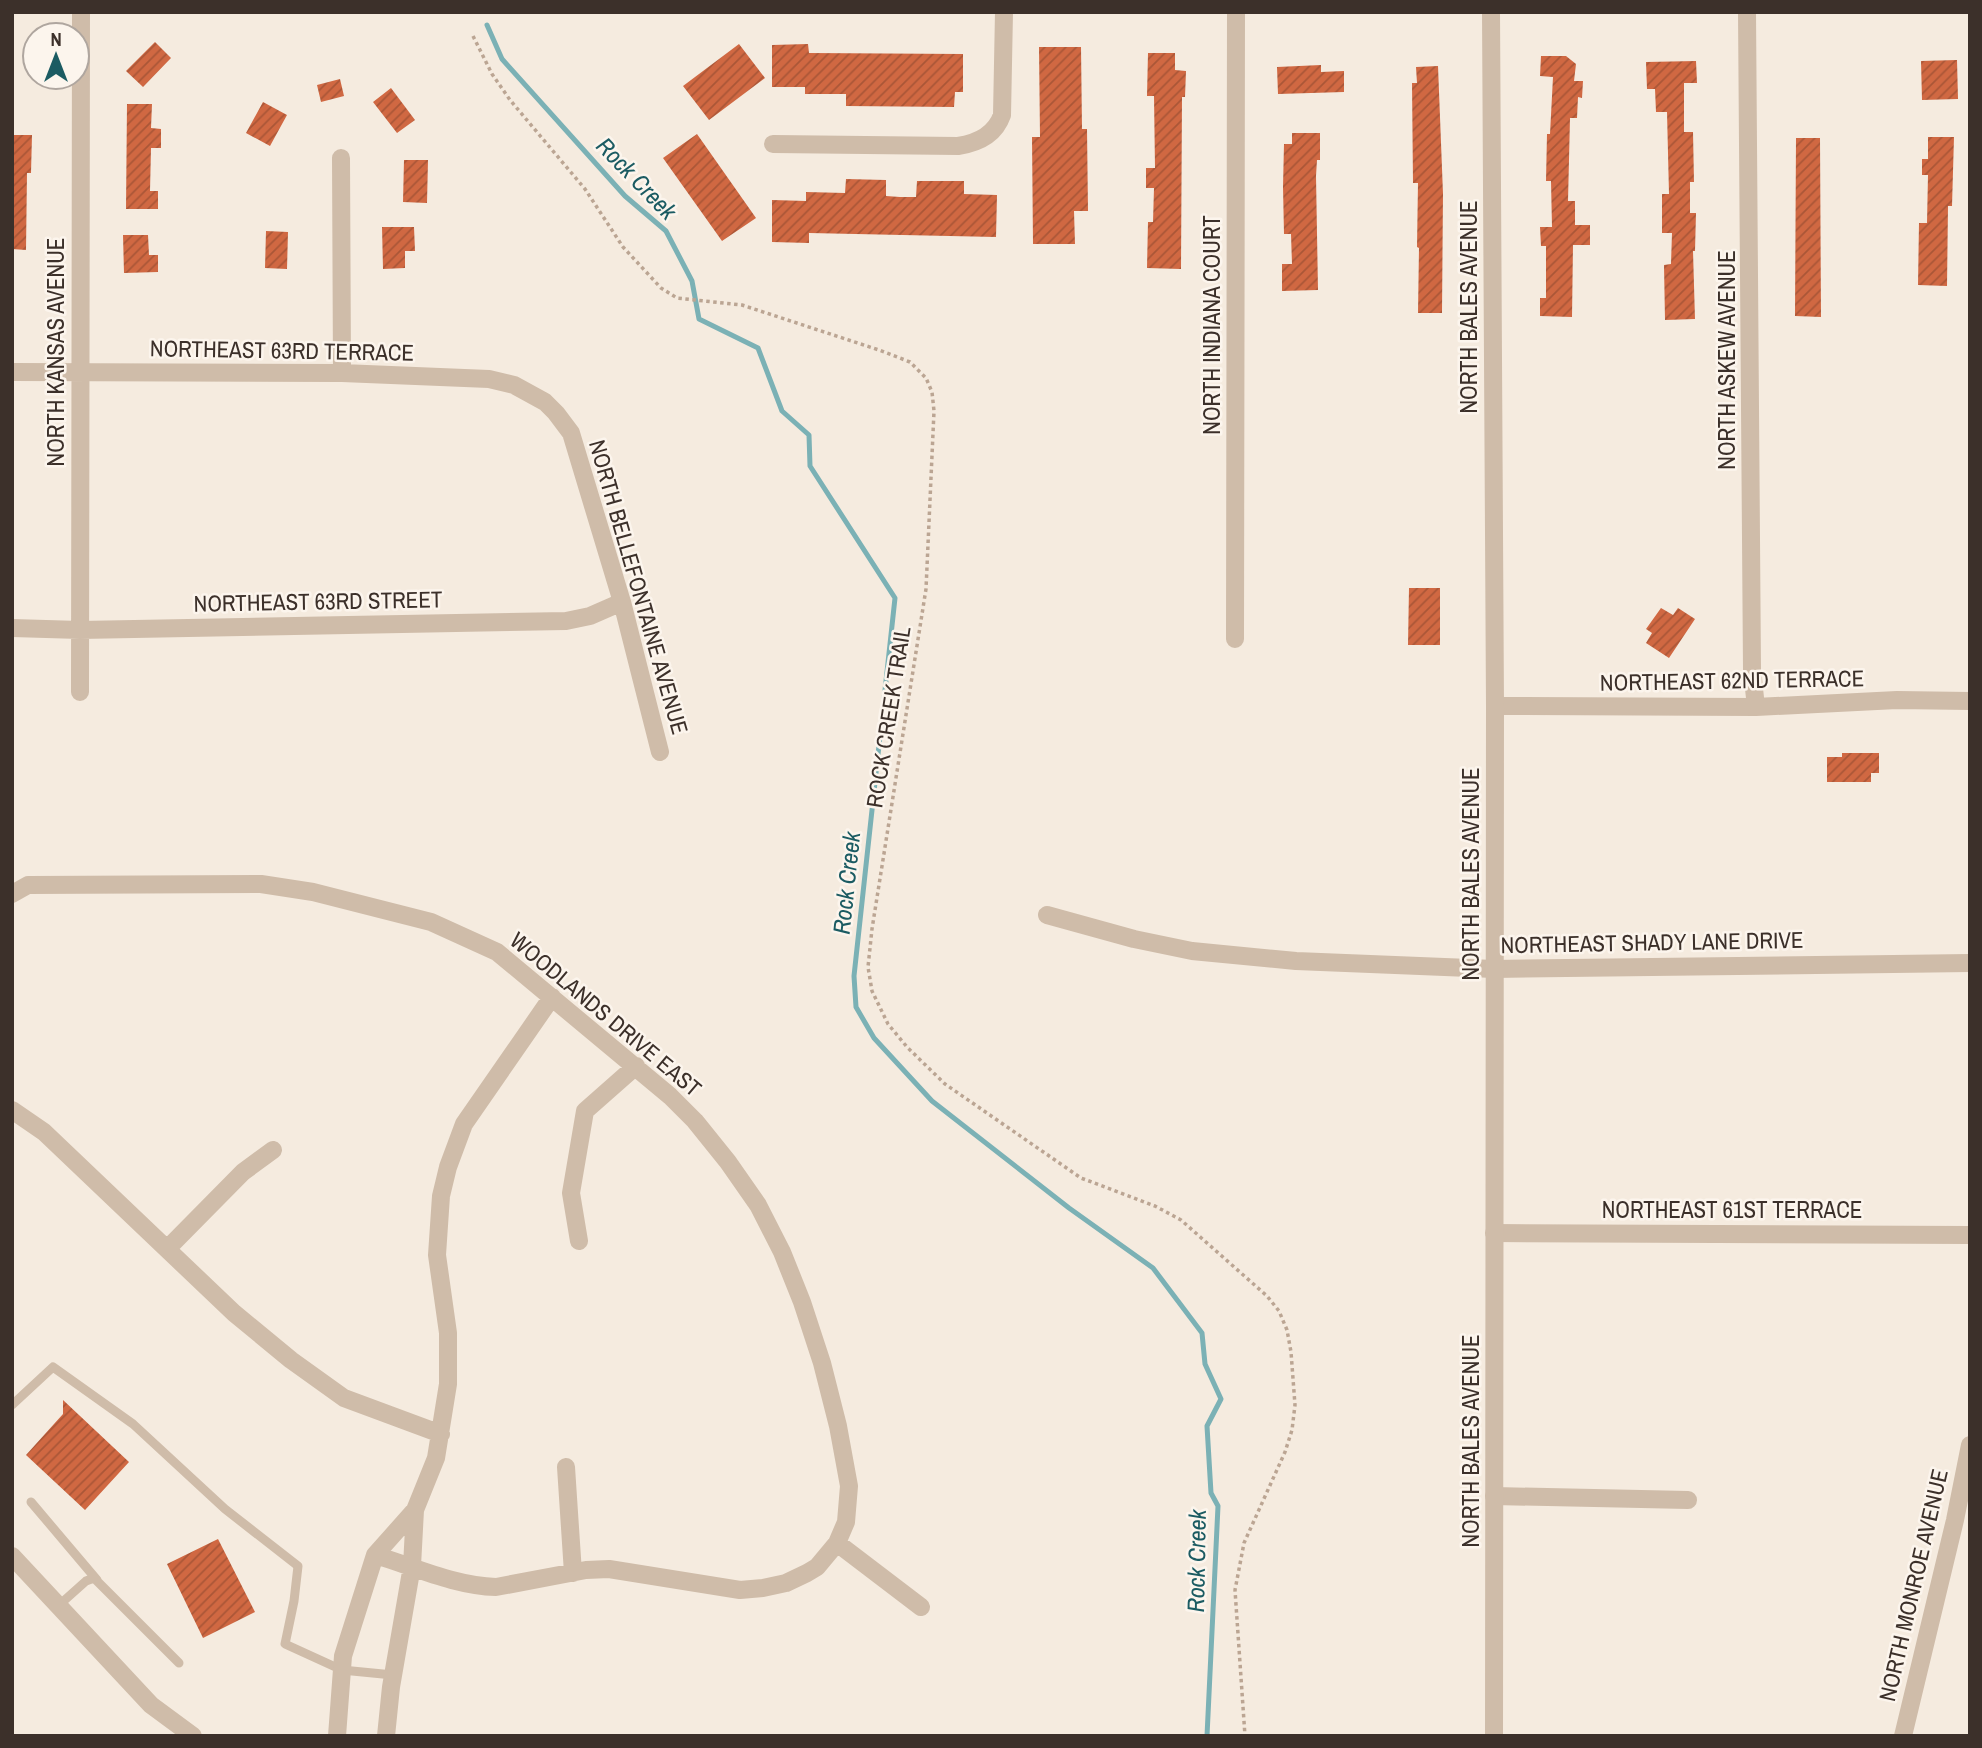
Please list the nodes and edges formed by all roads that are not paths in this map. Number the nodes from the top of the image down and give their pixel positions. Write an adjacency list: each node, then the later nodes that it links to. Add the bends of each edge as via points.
1 (81, 12): 9 (street, NORTH KANSAS AVENUE)
2 (1004, 12): 6 (street, via 1002,116 985,138 958,146)
3 (1236, 12): 15 (street, NORTH INDIANA COURT)
4 (1491, 12): 18 (street, NORTH BALES AVENUE)
5 (1748, 12): 19 (street, NORTH ASKEW AVENUE, via 1752,670)
6 (773, 144)
7 (341, 158): 10 (street)
8 (12, 372): 9 (street, NORTHEAST 63RD TERRACE)
9 (80, 373): 10 (street, NORTHEAST 63RD TERRACE); 14 (street, NORTH KANSAS AVENUE)
10 (342, 373): 11 (street, NORTHEAST 63RD TERRACE, via 502,381)
11 (545, 402): 12 (street, NORTH BELLEFONTAINE AVENUE, via 571,433)
12 (622, 602): 14 (street, NORTHEAST 63RD STREET, via 566,621); 20 (street, NORTH BELLEFONTAINE AVENUE)
13 (12, 628): 14 (street, NORTHEAST 63RD STREET)
14 (80, 630): 16 (street, NORTH KANSAS AVENUE)
15 (1235, 639)
16 (80, 692)
17 (1970, 701): 19 (street, NORTHEAST 62ND TERRACE)
18 (1495, 706): 19 (street, NORTHEAST 62ND TERRACE); 24 (street, NORTH BALES AVENUE)
19 (1756, 707)
20 (660, 752)
21 (12, 894): 25 (street, WOODLANDS DRIVE EAST, via 28,885 261,884 313,892 431,922 497,952)
22 (1047, 915): 24 (street, NORTHEAST SHADY LANE DRIVE, via 1192,951)
23 (1970, 963): 24 (street, NORTHEAST SHADY LANE DRIVE)
24 (1494, 969): 29 (street, NORTH BALES AVENUE)
25 (552, 998): 26 (street, WOODLANDS DRIVE EAST); 34 (street, via 464,1124 448,1167 437,1255 450,1365)
26 (636, 1066): 31 (street, via 585,1111 571,1193); 41 (street, WOODLANDS DRIVE EAST, via 695,1121 729,1162 782,1252 822,1363 838,1426 849,1498)
27 (12, 1110): 32 (street, via 44,1132)
28 (273, 1150): 32 (street, via 243,1172)
29 (1494, 1233): 30 (street, NORTHEAST 61ST TERRACE); 37 (street, NORTH BALES AVENUE)
30 (1970, 1235)
31 (579, 1241)
32 (167, 1249): 34 (street, via 233,1313 344,1398)
33 (12, 1405): 50 (lane, via 52,1367 133,1424 225,1509 299,1566 285,1644)
34 (441, 1434): 40 (street)
35 (1970, 1445): 56 (street, NORTH MONROE AVENUE)
36 (566, 1466): 45 (street)
37 (1494, 1496): 38 (street); 55 (street, NORTH BALES AVENUE)
38 (1688, 1500)
39 (31, 1502): 46 (lane)
40 (415, 1510): 42 (street); 44 (street)
41 (837, 1544): 45 (street, WOODLANDS DRIVE EAST, via 807,1573 763,1588 740,1590 609,1569); 48 (street)
42 (375, 1555): 44 (street, WOODLANDS DRIVE EAST); 50 (street)
43 (12, 1556): 47 (street)
44 (412, 1566): 45 (street, WOODLANDS DRIVE EAST, via 484,1587); 51 (street)
45 (573, 1573)
46 (97, 1580): 47 (lane, via 86,1581); 49 (lane)
47 (58, 1606): 52 (street, via 151,1705)
48 (921, 1607)
49 (179, 1663)
50 (342, 1670): 51 (lane); 53 (street)
51 (393, 1675): 54 (street)
52 (193, 1736)
53 (337, 1736)
54 (386, 1736)
55 (1494, 1736)
56 (1903, 1736)

